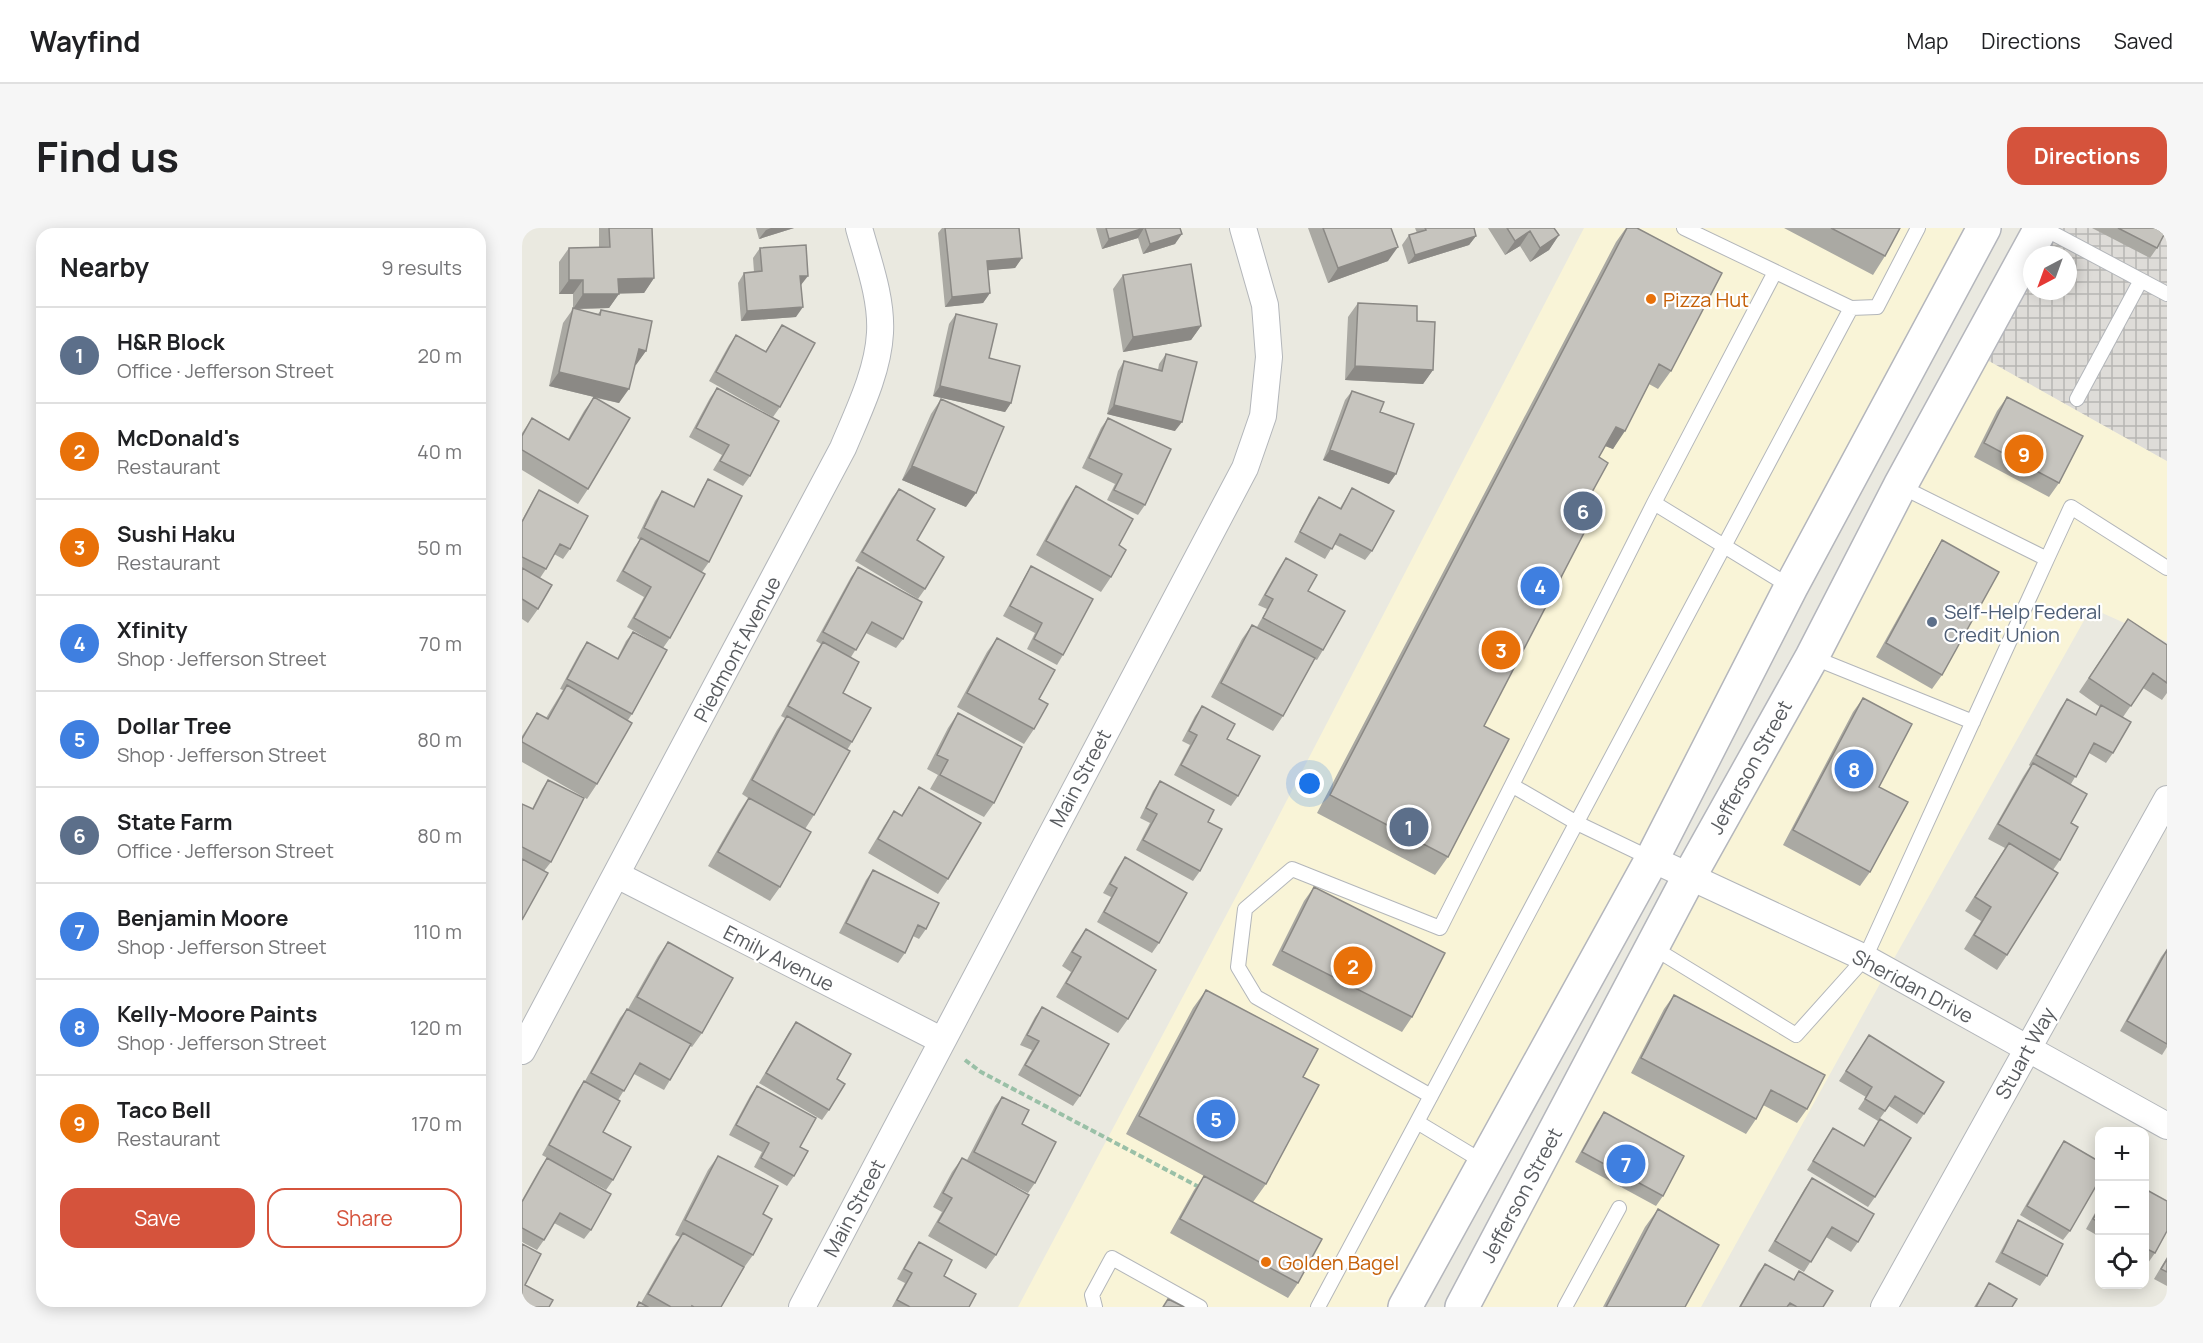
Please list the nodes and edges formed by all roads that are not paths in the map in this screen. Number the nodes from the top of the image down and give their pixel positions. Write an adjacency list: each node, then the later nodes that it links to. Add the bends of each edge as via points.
1 (859, 228): 24 (street, Piedmont Avenue, via 877,298 880,333 862,401 843,448)
2 (1243, 228): 28 (street, Main Street, via 1265,305 1269,357 1263,416 1245,468)
3 (1684, 228): 7 (lane)
4 (1918, 228): 10 (lane, via 1877,307)
5 (1984, 228): 17 (main road)
6 (2042, 228): 8 (lane); 12 (main road, Jefferson Street)
7 (1775, 272): 10 (lane); 13 (lane)
8 (2141, 280): 9 (lane); 11 (lane)
9 (2167, 294)
10 (1851, 308): 14 (lane)
11 (2077, 399)
12 (1900, 486): 15 (lane); 18 (main road, Jefferson Street)
13 (1654, 503): 14 (lane); 20 (lane)
14 (1725, 546): 17 (lane); 22 (lane)
15 (2047, 559): 16 (lane, via 2072,507); 19 (lane)
16 (2167, 568)
17 (1791, 587): 23 (main road)
18 (1812, 657): 19 (lane); 25 (main road, Jefferson Street)
19 (1972, 722): 27 (lane)
20 (1513, 786): 22 (lane); 31 (lane, via 1440,928 1292,869 1245,909 1238,967 1256,997)
21 (2167, 799): 29 (street, Stuart Way)
22 (1577, 823): 23 (lane); 31 (lane)
23 (1652, 859): 25 (street, Sheridan Drive); 34 (main road)
24 (617, 875): 28 (street, Emily Avenue); 30 (street, Piedmont Avenue)
25 (1689, 876): 26 (main road, Jefferson Street); 27 (street, Sheridan Drive)
26 (1652, 947): 27 (lane, via 1796,1035); 41 (main road, Jefferson Street)
27 (1865, 958): 29 (street, Sheridan Drive)
28 (941, 1040): 36 (street, Main Street)
29 (2027, 1048): 33 (street, Sheridan Drive); 43 (street, Stuart Way)
30 (522, 1051)
31 (1431, 1096): 32 (lane)
32 (1417, 1122): 34 (lane); 39 (lane)
33 (2167, 1126)
34 (1485, 1163): 40 (main road)
35 (1619, 1208): 42 (lane)
36 (802, 1307)
37 (1095, 1307): 38 (lane, via 1092,1295 1112,1258)
38 (1200, 1307)
39 (1318, 1307)
40 (1405, 1307)
41 (1462, 1307)
42 (1565, 1307)
43 (1884, 1307)

